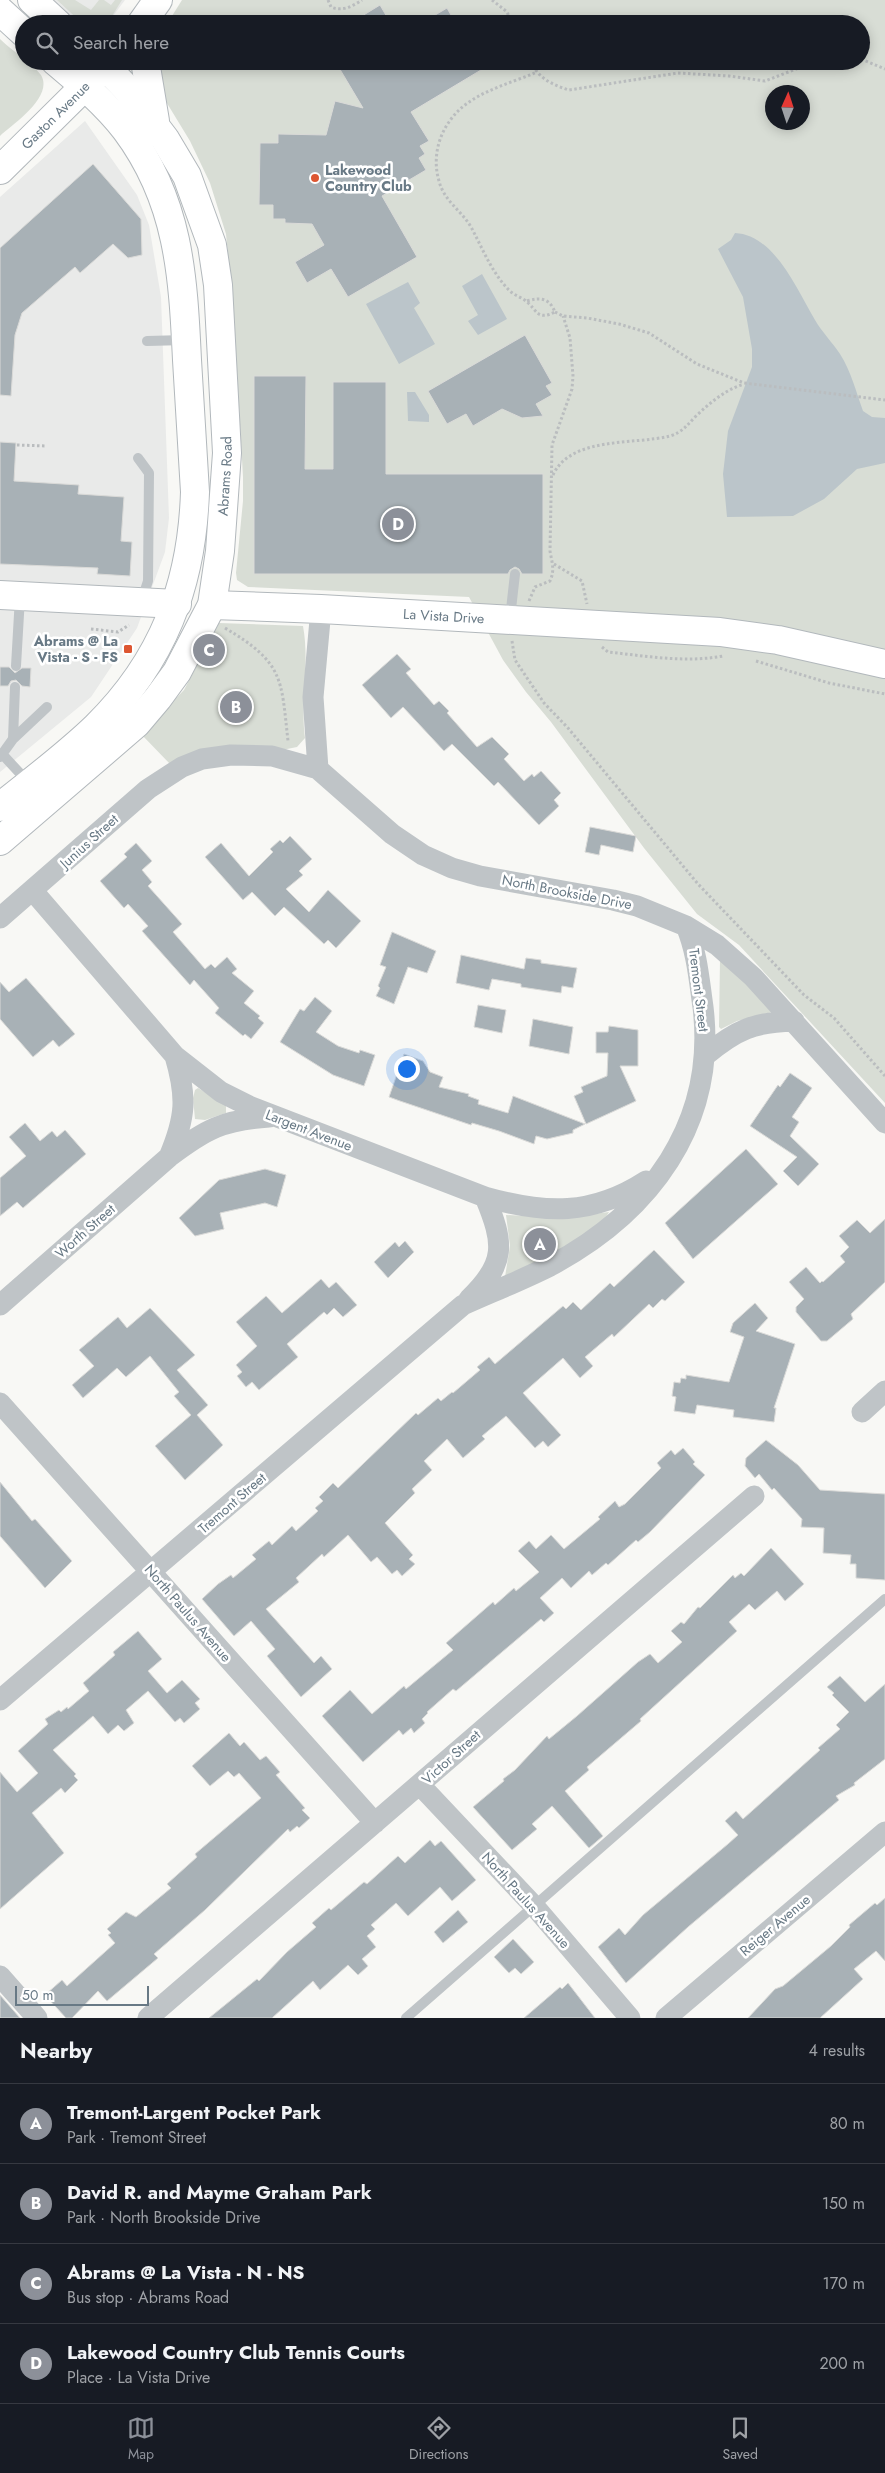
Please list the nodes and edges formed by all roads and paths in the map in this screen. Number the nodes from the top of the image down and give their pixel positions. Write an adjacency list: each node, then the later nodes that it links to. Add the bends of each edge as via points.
1 (32, 0): 6 (main road)
2 (328, 0): 3 (path, via 331,7 339,10)
3 (362, 0)
4 (492, 0): 7 (path)
5 (0, 11): 8 (main road)
6 (48, 15)
7 (508, 15)
8 (15, 25)
9 (870, 63): 10 (path)
10 (885, 69)
11 (65, 70): 17 (main road)
12 (99, 70): 17 (main road, Gaston Avenue)
13 (111, 70): 18 (main road, Abrams Road)
14 (146, 70): 18 (main road)
15 (794, 70): 16 (path, via 765,81 678,73 568,90 554,86)
16 (537, 72): 20 (path, via 487,92 458,112 441,136 436,167 445,197 471,227 483,254 510,291)
17 (84, 87): 19 (main road, Gaston Avenue); 24 (main road, via 126,130 159,188 178,245)
18 (156, 127): 23 (main road, Abrams Road, via 187,176 206,221 218,285)
19 (0, 170)
20 (527, 302): 21 (path, via 534,312 546,315); 21 (path, via 541,298 548,300)
21 (555, 312): 22 (path)
22 (563, 316): 26 (path, via 602,320 649,333 697,364); 31 (path, via 570,338 573,376 572,389 552,446)
23 (222, 339): 24 (main road); 37 (main road, Abrams Road, via 227,483)
24 (186, 340): 25 (lane); 34 (main road, via 194,514 191,547)
25 (147, 341)
26 (744, 384): 27 (path); 31 (path, via 722,393 682,431 575,451 557,466)
27 (885, 400)
28 (17, 445): 29 (path)
29 (46, 446)
30 (138, 458): 36 (lane, via 150,473 148,581)
31 (552, 477): 38 (path, via 550,551 553,575 550,582 535,587)
32 (515, 574): 38 (lane)
33 (10, 596): 36 (main road, La Vista Drive); 41 (lane)
34 (177, 604): 36 (main road, La Vista Drive); 37 (street, La Vista Drive); 49 (main road, via 157,648 124,697 95,728)
35 (321, 609): 37 (main road, La Vista Drive); 38 (main road, La Vista Drive); 48 (street, via 313,697)
36 (135, 614): 39 (path, via 118,632)
37 (217, 616): 45 (path, via 268,660 280,678 289,744); 51 (main road, Abrams Road, via 136,724)
38 (514, 619): 40 (main road, La Vista Drive, via 720,632 778,640); 58 (path, via 515,660 544,703 720,910 809,1000 834,1018)
39 (91, 629)
40 (885, 664)
41 (16, 666)
42 (15, 687): 44 (lane)
43 (46, 707): 44 (lane)
44 (12, 739): 46 (lane)
45 (283, 745)
46 (2, 756): 49 (lane)
47 (182, 767): 48 (street, North Brookside Drive, via 202,759 248,754 272,756); 52 (street, Junius Street, via 148,788)
48 (318, 769): 54 (street, North Brookside Drive, via 392,834 423,855 452,868 638,906)
49 (29, 783): 50 (main road)
50 (0, 807)
51 (0, 841)
52 (33, 891): 53 (street, Junius Street); 57 (street, Largent Avenue)
53 (0, 918)
54 (686, 926): 55 (street, North Brookside Drive, via 734,959); 56 (street, Tremont Street, via 697,957)
55 (794, 1021): 56 (street, Tremont Street, via 772,1021 743,1029); 60 (street, North Brookside Drive)
56 (706, 1055): 62 (street, Tremont Street, via 697,1104 676,1152)
57 (175, 1056): 59 (street, Largent Avenue, via 222,1092); 61 (street, Worth Street, via 184,1099 182,1121)
58 (885, 1076)
59 (272, 1116): 61 (street, Worth Street, via 238,1119 213,1127); 63 (street, Largent Avenue)
60 (885, 1123)
61 (169, 1157): 64 (street, Worth Street)
62 (659, 1173): 63 (street, Largent Avenue, via 624,1195 602,1204 577,1208 543,1210); 65 (street, Tremont Street, via 635,1205 587,1243 550,1265)
63 (485, 1197): 65 (street, Tremont Street, via 497,1226 499,1246 496,1264 486,1283)
64 (0, 1305)
65 (463, 1305): 70 (street, Tremont Street)
66 (885, 1391): 68 (street)
67 (0, 1403): 70 (street, North Paulus Avenue)
68 (862, 1412)
69 (754, 1496): 73 (street, Victor Street)
70 (151, 1572): 72 (street, Tremont Street); 74 (street, North Paulus Avenue)
71 (885, 1599): 76 (lane)
72 (0, 1700)
73 (420, 1785): 74 (street, Victor Street); 76 (street, North Paulus Avenue)
74 (375, 1823): 79 (street, Victor Street)
75 (885, 1832): 82 (street, Reiger Avenue)
76 (535, 1907): 80 (lane); 81 (street, North Paulus Avenue)
77 (0, 1976): 78 (street)
78 (37, 2018)
79 (148, 2018)
80 (406, 2018)
81 (630, 2018)
82 (666, 2018)

